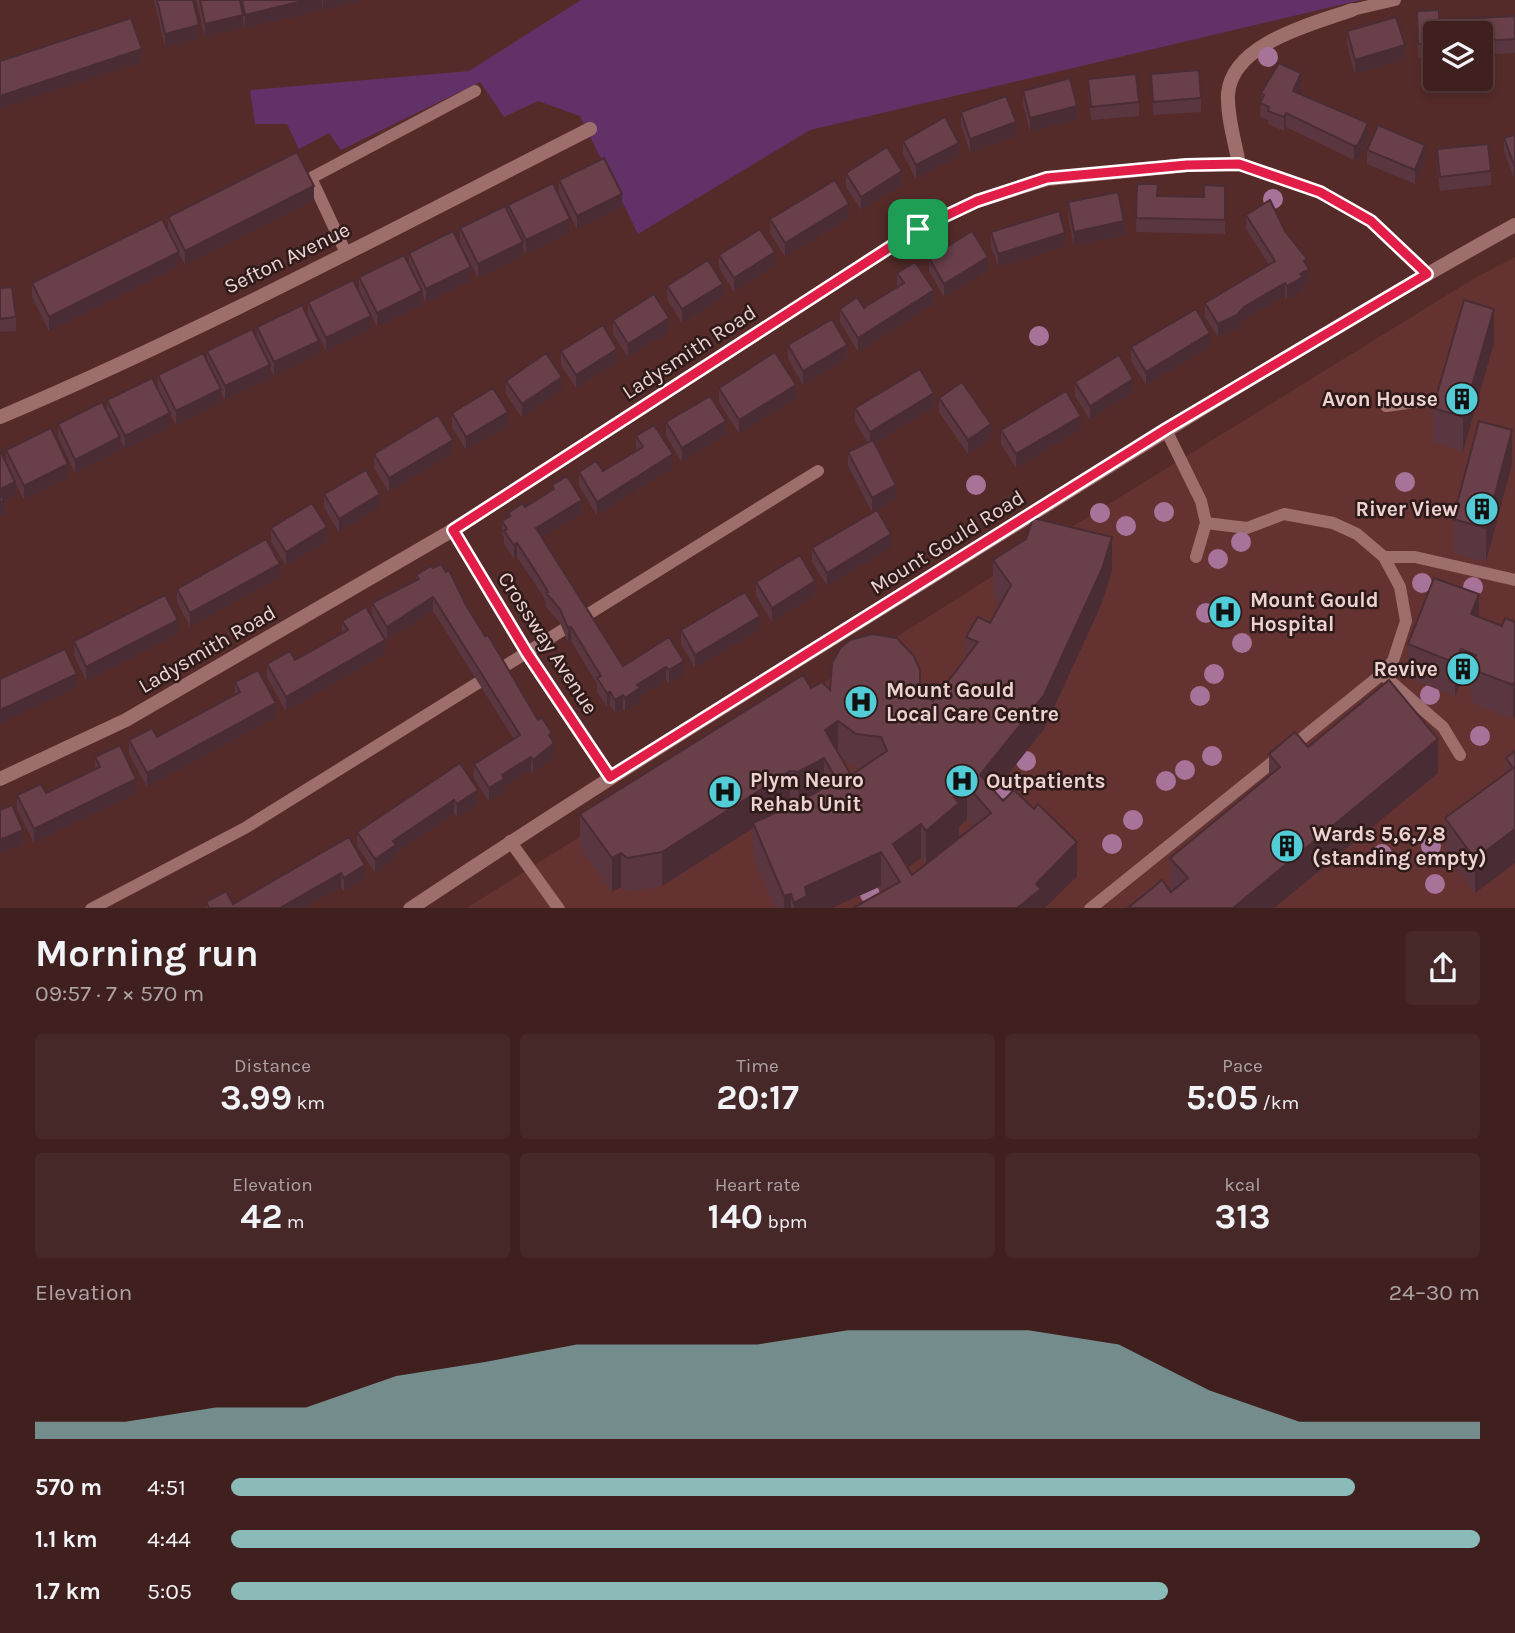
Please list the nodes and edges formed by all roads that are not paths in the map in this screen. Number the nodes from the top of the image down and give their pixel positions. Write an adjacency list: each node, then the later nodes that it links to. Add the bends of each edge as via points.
1 (1395, 0): 2 (lane)
2 (1352, 10): 5 (street, via 1286,33 1252,53 1237,71 1228,93)
3 (475, 91): 7 (lane, via 311,178)
4 (590, 129): 7 (street, Sefton Avenue)
5 (1239, 164): 8 (street, Ladysmith Road, via 1320,192 1360,215); 15 (street, Ladysmith Road, via 1047,178 977,201 918,229)
6 (1515, 225): 8 (street, Mount Gould Road)
7 (346, 253): 11 (street, Sefton Avenue)
8 (1427, 274): 12 (street, Mount Gould Road)
9 (1423, 401): 10 (lane)
10 (1386, 406)
11 (0, 417)
12 (1166, 429): 14 (lane, via 1201,501); 22 (street, Mount Gould Road)
13 (818, 471): 19 (lane)
14 (1206, 523): 16 (lane); 17 (lane, via 1247,528 1284,514 1333,523 1357,534)
15 (453, 530): 19 (street, Crossway Avenue); 23 (street, Ladysmith Road, via 126,720)
16 (1196, 557)
17 (1384, 557): 18 (lane, via 1415,556); 20 (lane, via 1400,587 1406,621 1393,661)
18 (1515, 580)
19 (527, 653): 22 (street, Crossway Avenue); 25 (lane, via 245,828)
20 (1382, 674): 21 (lane, via 1443,727); 28 (lane)
21 (1460, 755)
22 (610, 777): 24 (street, Mount Gould Road)
23 (0, 779)
24 (510, 841): 26 (street, Mount Gould Road); 27 (lane)
25 (91, 908)
26 (410, 908)
27 (559, 908)
28 (1090, 908)

